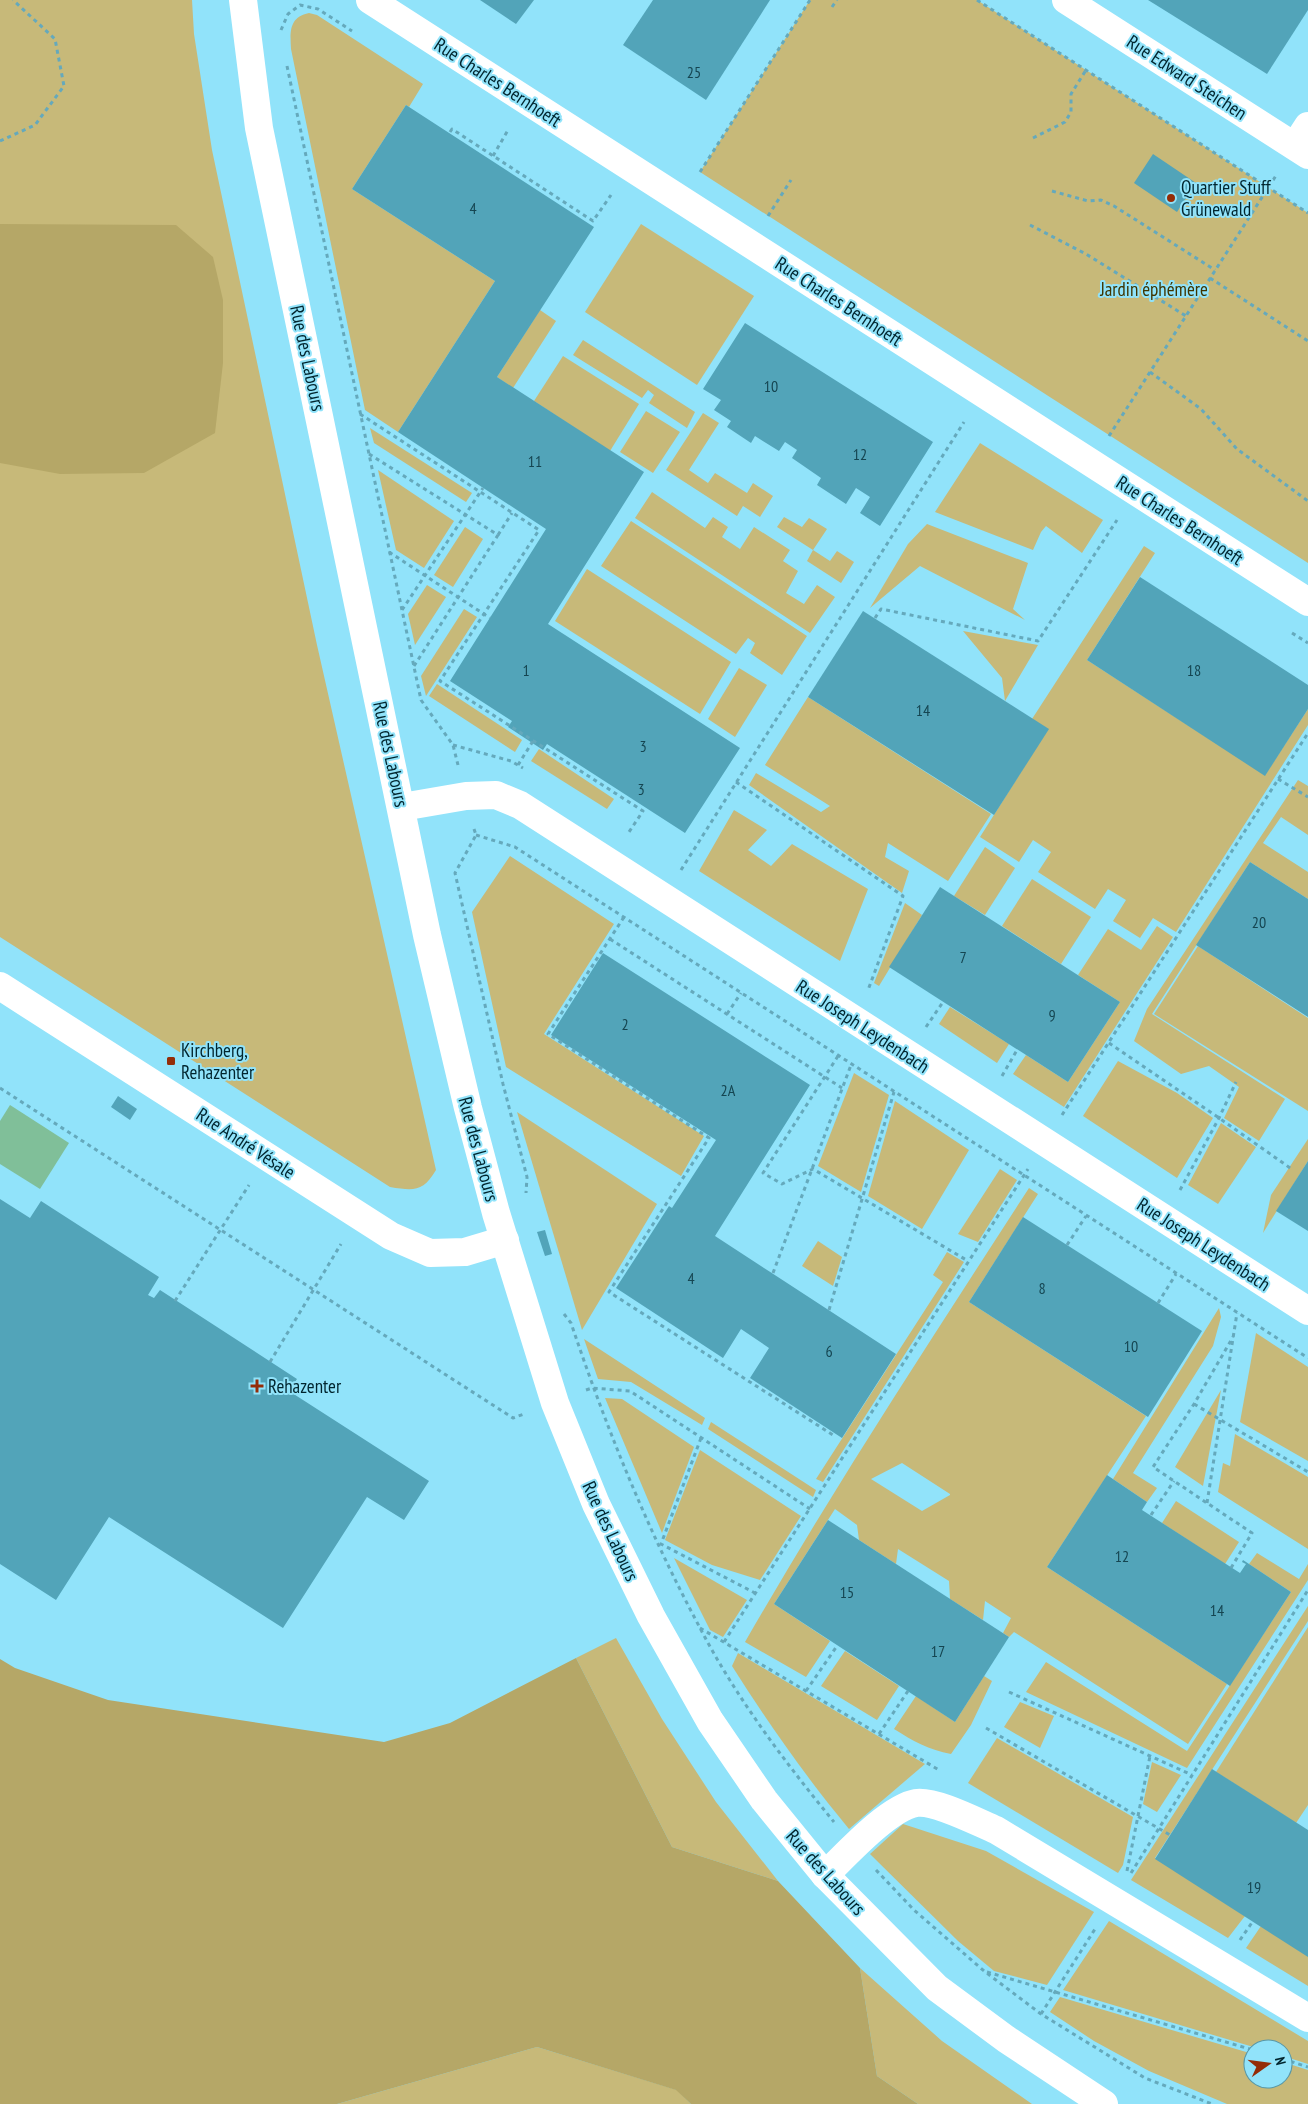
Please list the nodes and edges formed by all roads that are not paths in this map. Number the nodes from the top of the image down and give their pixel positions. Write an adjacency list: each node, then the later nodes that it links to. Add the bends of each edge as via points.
1 (243, 0): 6 (street, Rue des Labours, via 259,128)
2 (370, 0): 5 (street, Rue Charles Bernhoeft)
3 (1066, 0): 4 (street, Rue Edward Steichen)
4 (1304, 142)
5 (1308, 602)
6 (402, 807): 8 (street, Rue des Labours, via 427,935 466,1099); 9 (street, Rue Joseph Leydenbach, via 466,796 496,795 520,805)
7 (0, 986): 8 (street, Rue André Vésale, via 392,1236 430,1253 465,1252)
8 (505, 1240): 10 (street, Rue des Labours, via 555,1402 596,1504 639,1592 710,1721 764,1800)
9 (1308, 1311)
10 (825, 1875): 11 (street, via 887,1816 916,1803 943,1807 1119,1891); 12 (street, Rue des Labours, via 937,1988 1013,2044)
11 (1308, 2018)
12 (1104, 2104)

